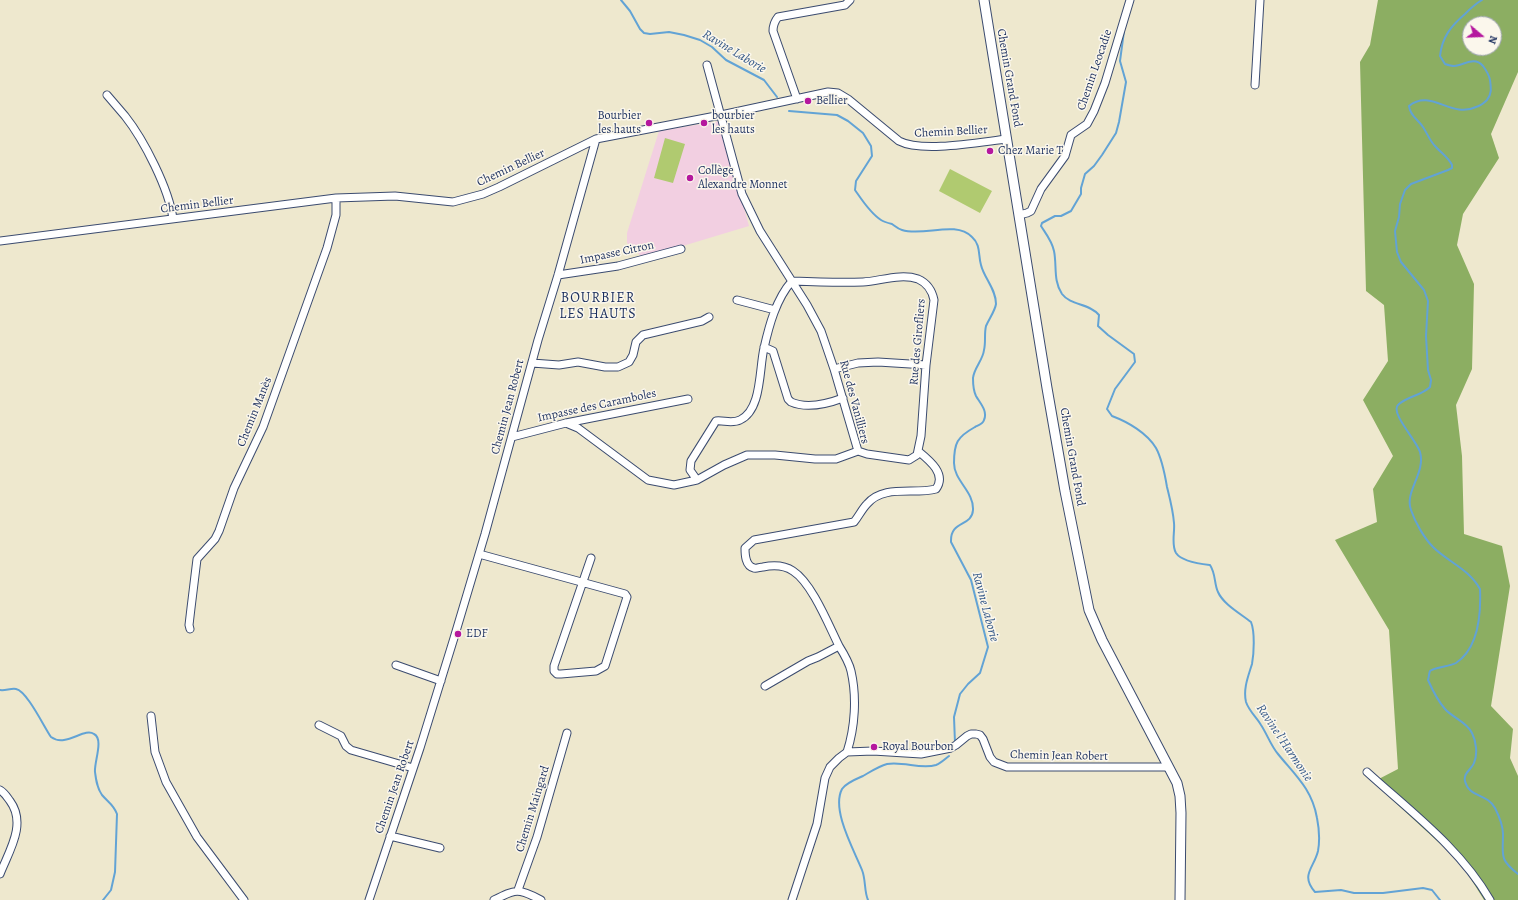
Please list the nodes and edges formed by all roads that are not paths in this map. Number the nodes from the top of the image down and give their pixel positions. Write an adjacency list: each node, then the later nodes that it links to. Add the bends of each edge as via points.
1 (824, 0): 6 (street)
2 (850, 0): 6 (street, via 845,5)
3 (984, 0): 13 (street, Chemin Grand Fond)
4 (1130, 0): 15 (street, Chemin Leocadie, via 1094,111 1086,124 1071,135 1065,156 1041,189 1031,211)
5 (1260, 0): 8 (street)
6 (824, 9): 10 (street, via 778,17 773,25)
7 (707, 65): 11 (street, Rue des Vanilliers)
8 (1255, 85)
9 (107, 95): 16 (street, via 126,117 146,150 166,191)
10 (797, 99): 11 (street, Chemin Bellier); 13 (street, Chemin Bellier, via 828,92 838,93 905,145 931,147)
11 (721, 115): 12 (street, Chemin Bellier); 20 (street, Rue des Vanilliers, via 742,194 756,224)
12 (596, 139): 14 (street, Chemin Bellier, via 484,194 457,202 394,196); 19 (street, Chemin Jean Robert)
13 (1007, 139): 15 (street, Chemin Grand Fond)
14 (336, 198): 16 (street, Chemin Bellier); 38 (street, Chemin Manès, via 336,215 327,248 263,427 234,488 219,531 198,559)
15 (1019, 215): 47 (street, Chemin Grand Fond, via 1061,469 1089,610)
16 (173, 219): 17 (street, Chemin Bellier)
17 (0, 241)
18 (681, 250): 19 (street, Impasse Citron, via 618,266)
19 (558, 275): 25 (street, Chemin Jean Robert)
20 (792, 281): 22 (street); 26 (street, Rue des Girofliers, via 843,282 908,277 927,284 934,300); 27 (street, Rue des Vanilliers, via 822,331)
21 (737, 300): 22 (street)
22 (775, 310): 24 (street)
23 (709, 317): 25 (street, via 702,321 643,335 636,342 632,359 624,365 605,367 578,362 559,365)
24 (764, 347): 28 (street, via 772,351 791,402 822,405); 34 (street, via 758,395 754,405 749,413 738,421 716,421 691,461 690,470)
25 (532, 362): 31 (street, Chemin Jean Robert)
26 (926, 365): 27 (street, via 878,362 858,363); 33 (street, Rue des Girofliers)
27 (834, 369): 28 (street, Rue des Vanilliers)
28 (843, 398): 32 (street, Rue des Vanilliers)
29 (688, 399): 30 (street, Impasse des Caramboles)
30 (566, 423): 31 (street, Impasse des Caramboles); 34 (street, Rue des Vanilliers, via 578,428 648,480 674,485)
31 (512, 437): 35 (street, Chemin Jean Robert)
32 (858, 451): 33 (street, via 909,460); 34 (street, Rue des Vanilliers, via 836,459 747,455)
33 (918, 451): 39 (street, via 933,463 939,474 939,486 936,489 878,495 866,504 854,522 754,540 745,548 745,558 754,568 777,566 794,571 806,584 823,611)
34 (697, 480)
35 (479, 554): 37 (street); 41 (street, Chemin Jean Robert)
36 (591, 558): 37 (street)
37 (582, 582): 37 (street, via 554,666 557,674 596,671 605,666 627,601 625,594)
38 (190, 628)
39 (839, 646): 42 (street); 46 (street, via 851,670 853,684 854,715)
40 (396, 665): 41 (street)
41 (441, 681): 48 (street, Chemin Jean Robert)
42 (765, 686)
43 (151, 716): 55 (street, via 155,752 166,782 196,837)
44 (319, 725): 48 (street, via 342,736 346,746 351,750)
45 (567, 733): 54 (street, Chemin Maingard, via 537,837)
46 (847, 752): 47 (street, Chemin Jean Robert, via 921,754 951,748 967,736 976,734 983,739 994,762 1007,767); 59 (street, via 830,767 825,778 818,824)
47 (1168, 767): 60 (street, Chemin Grand Fond, via 1177,783 1180,796)
48 (413, 768): 51 (street, Chemin Jean Robert)
49 (1367, 772): 61 (street, via 1455,851)
50 (0, 790): 53 (street, via 17,812 18,823 17,833)
51 (390, 836): 52 (street); 56 (street, Chemin Jean Robert)
52 (440, 848)
53 (0, 874)
54 (518, 890): 57 (street); 58 (street)
55 (244, 900)
56 (369, 900)
57 (494, 900)
58 (541, 900)
59 (792, 900)
60 (1180, 900)
61 (1490, 900)

